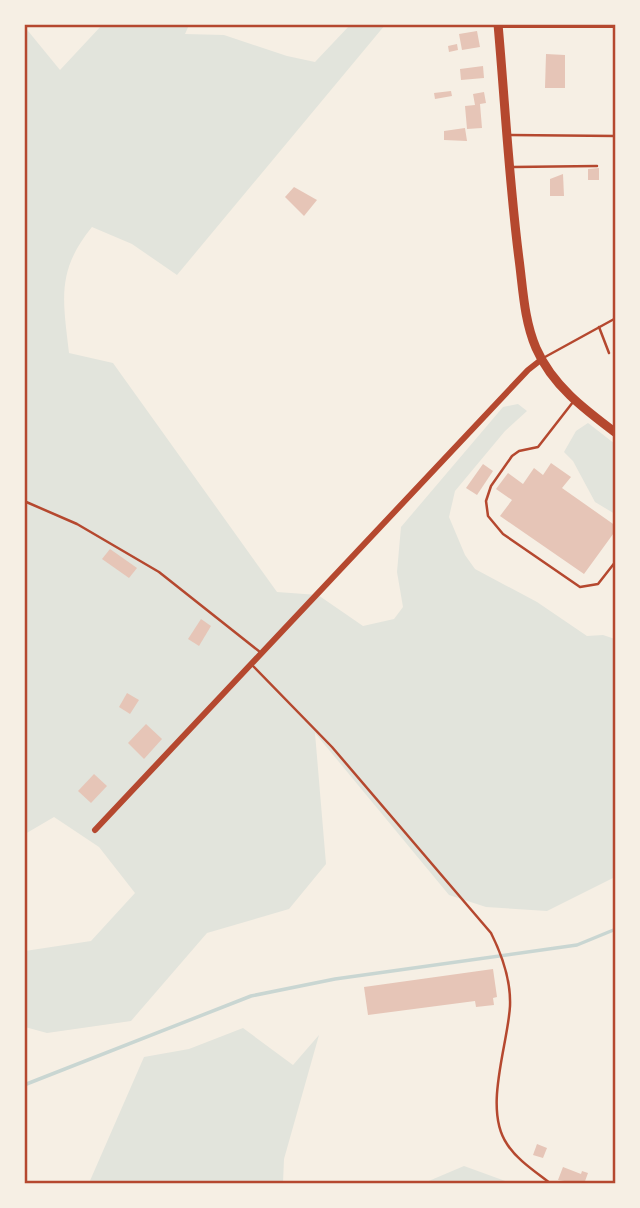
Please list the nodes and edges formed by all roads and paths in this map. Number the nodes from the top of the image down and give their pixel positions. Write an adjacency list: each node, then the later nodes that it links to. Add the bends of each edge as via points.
1 (498, 25): 2 (street); 3 (main road)
2 (615, 25)
3 (508, 135): 4 (lane); 6 (main road)
4 (615, 136)
5 (597, 166): 6 (lane)
6 (510, 167): 10 (main road, via 527,320)
7 (615, 317): 8 (lane)
8 (599, 326): 9 (lane); 10 (lane)
9 (609, 353)
10 (542, 359): 11 (main road); 15 (street)
11 (575, 401): 12 (main road); 14 (lane, via 538,447 512,456 491,486 488,516 503,534 580,587 598,584)
12 (615, 433)
13 (24, 501): 15 (lane, via 77,524 159,572)
14 (615, 561)
15 (262, 654): 16 (street)
16 (252, 665): 17 (street); 18 (lane, via 332,747 477,914 498,949 510,1007 499,1072 501,1132 511,1150)
17 (95, 830)
18 (551, 1184)

